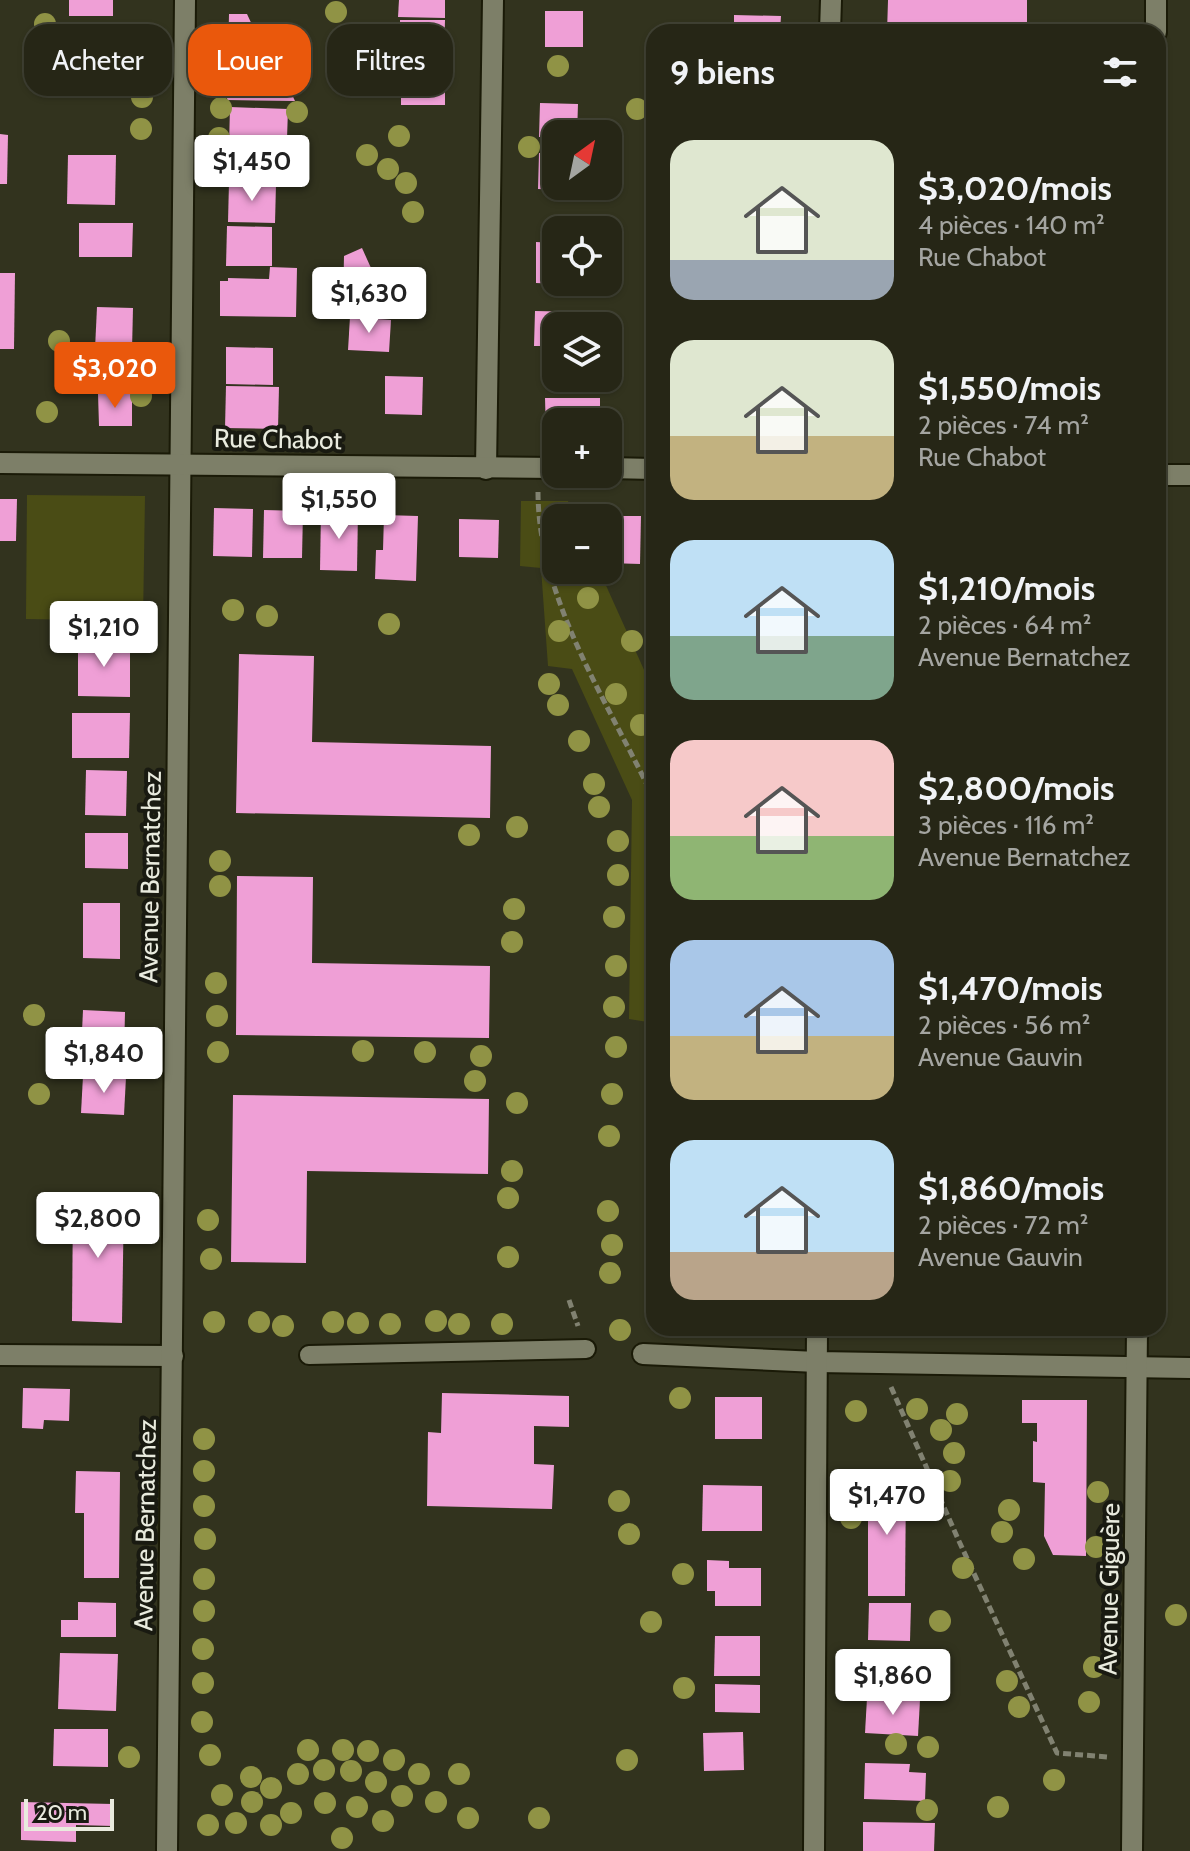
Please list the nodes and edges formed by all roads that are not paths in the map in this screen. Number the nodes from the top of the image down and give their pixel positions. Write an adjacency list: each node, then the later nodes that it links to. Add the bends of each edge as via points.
1 (185, 0): 8 (street, Avenue Bernatchez)
2 (493, 0): 11 (street)
3 (831, 0): 5 (street)
4 (1156, 0): 6 (street)
5 (830, 24)
6 (1156, 24)
7 (0, 463): 8 (street, Rue Chabot)
8 (181, 464): 11 (street, Rue Chabot); 21 (street, Avenue Bernatchez)
9 (542, 468): 11 (street, Rue Chabot)
10 (622, 468): 12 (street)
11 (486, 469)
12 (646, 469)
13 (1166, 475): 14 (street)
14 (1190, 475)
15 (817, 1336): 22 (street)
16 (1137, 1336): 23 (street, Avenue Giguère)
17 (586, 1349): 20 (lane)
18 (643, 1354): 22 (street)
19 (0, 1355): 21 (street)
20 (309, 1355)
21 (173, 1356): 25 (street, Avenue Bernatchez)
22 (817, 1362): 23 (street); 26 (street)
23 (1137, 1368): 24 (street); 27 (street, Avenue Giguère)
24 (1190, 1368)
25 (167, 1851)
26 (814, 1851)
27 (1132, 1851)

